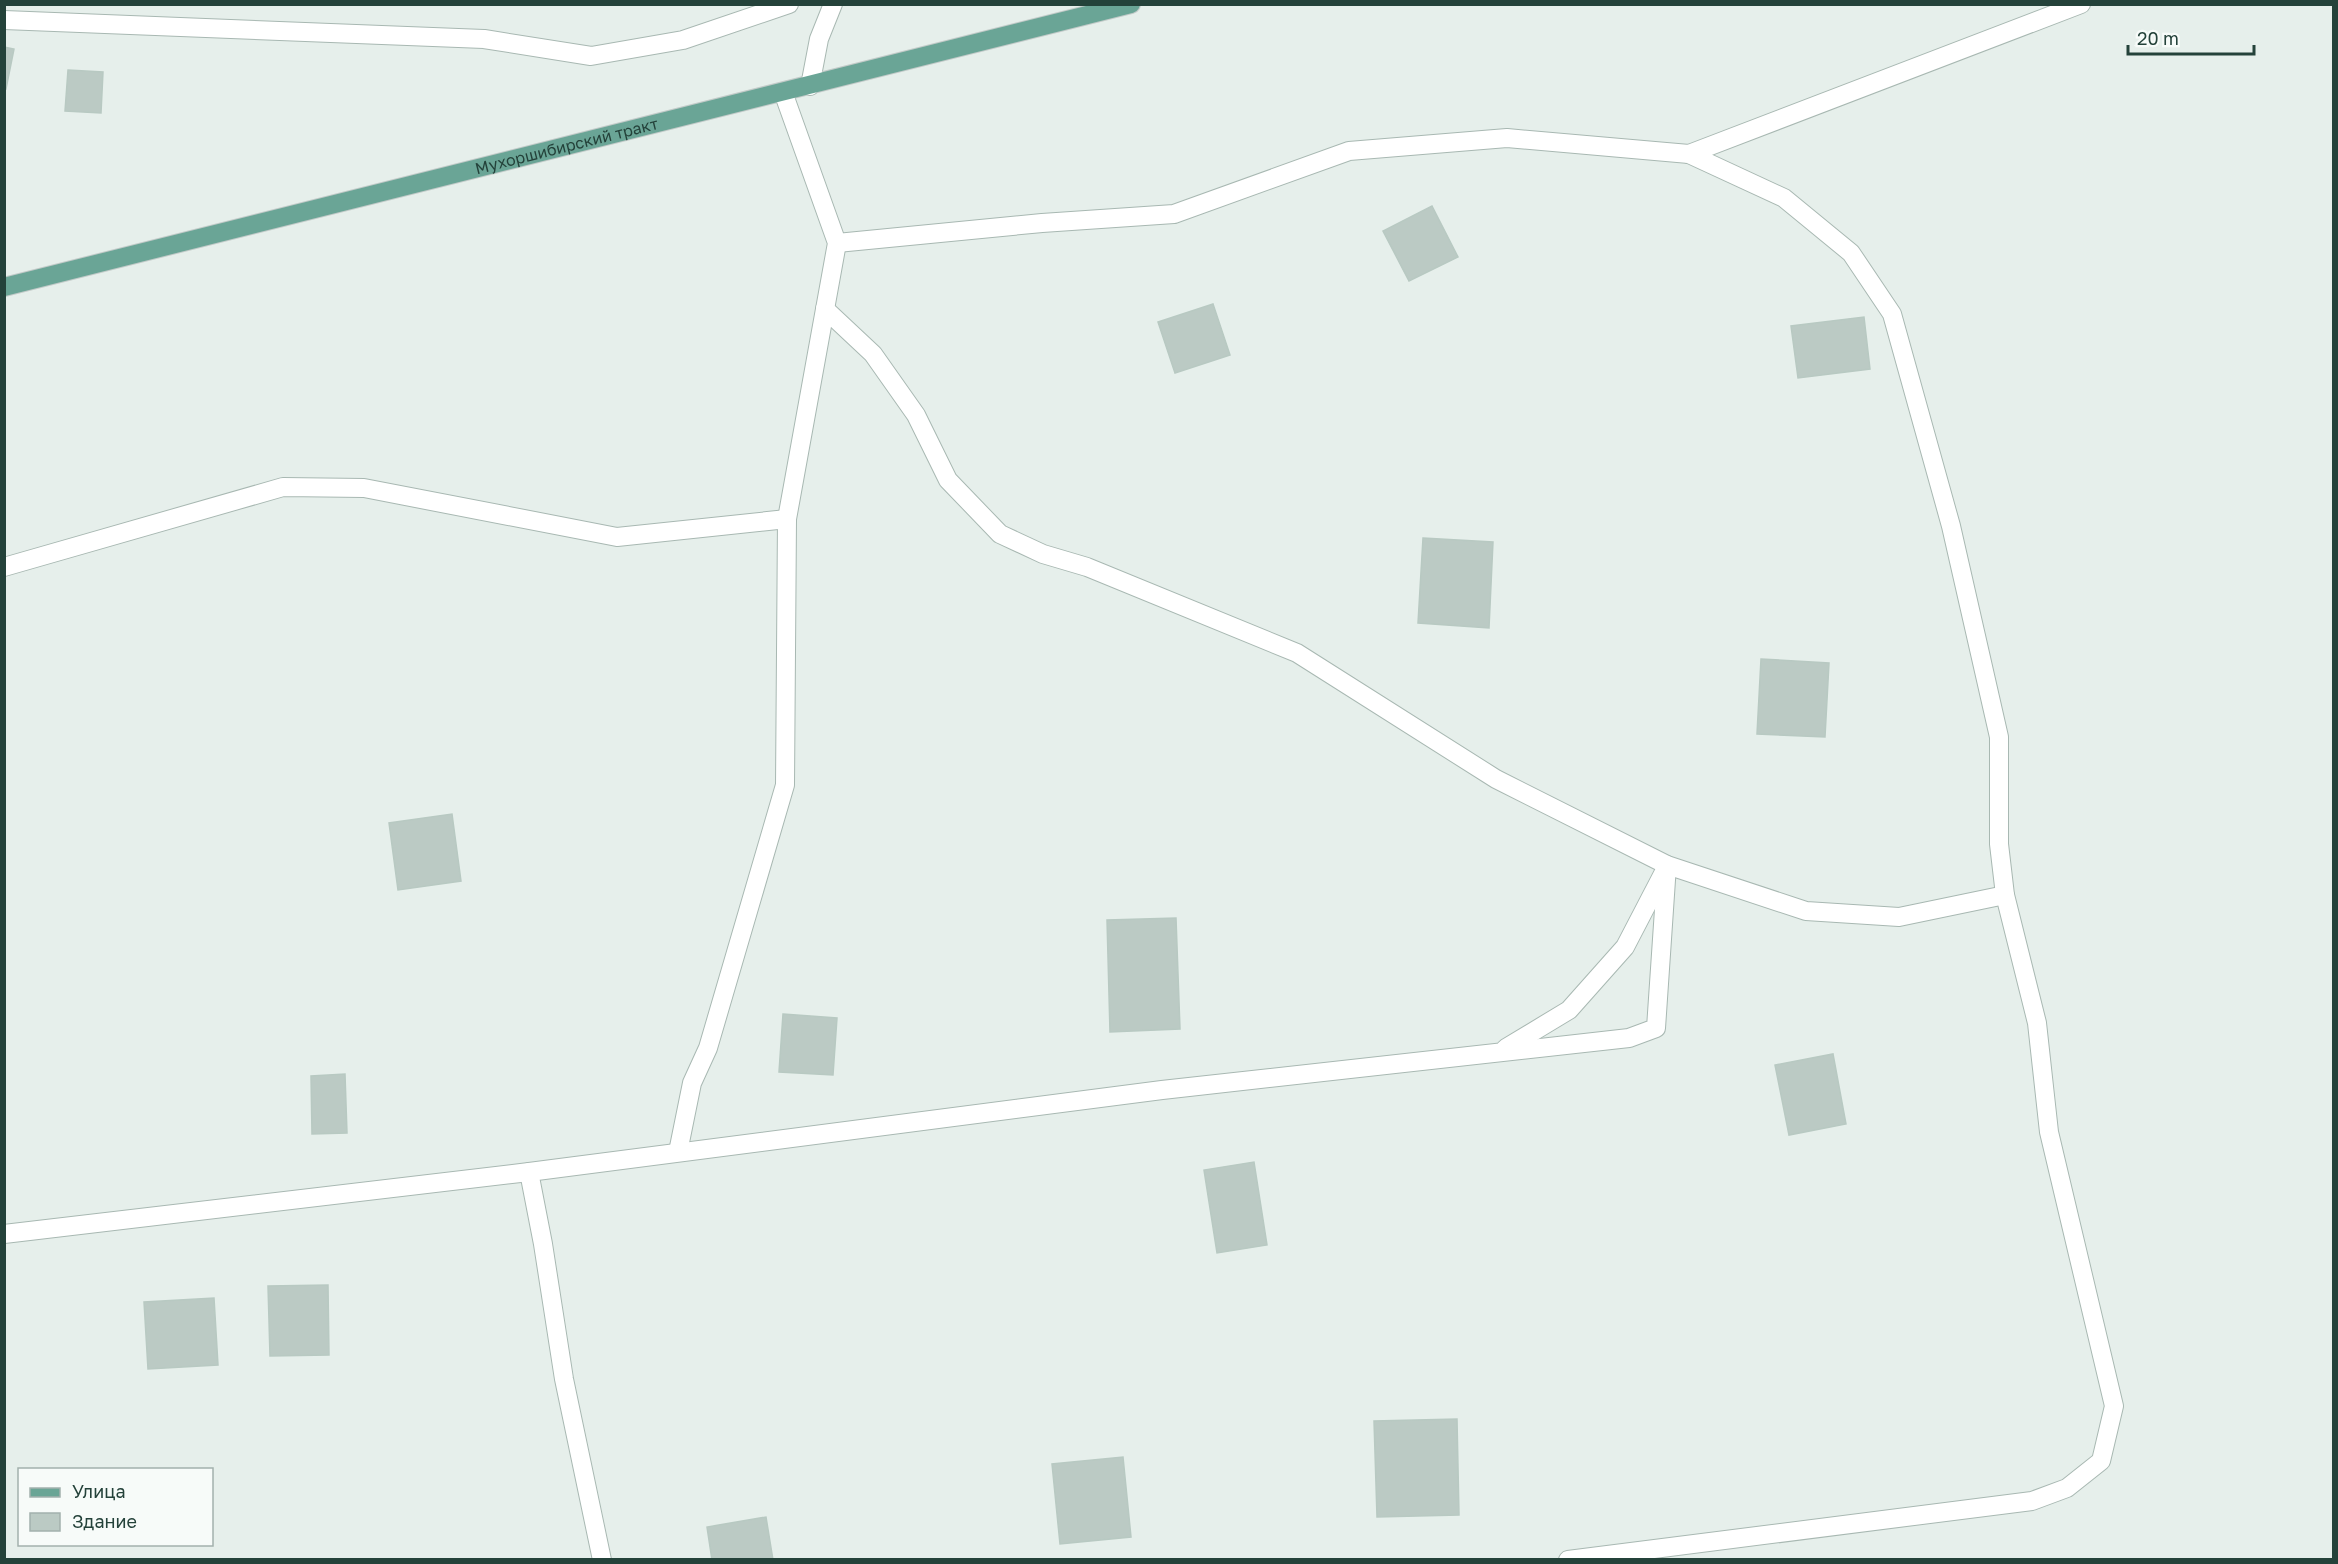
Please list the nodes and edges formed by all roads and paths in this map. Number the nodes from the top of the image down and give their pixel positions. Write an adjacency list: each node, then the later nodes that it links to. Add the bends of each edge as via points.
1 (789, 4): 5 (street, via 683,40 591,56 484,39)
2 (832, 4): 6 (street, via 819,39)
3 (1131, 4): 6 (main road, Мухоршибирский тракт)
4 (2081, 4): 8 (street)
5 (4, 20)
6 (810, 86): 7 (main road, Мухоршибирский тракт)
7 (783, 92): 9 (street); 10 (main road, Мухоршибирский тракт)
8 (1689, 154): 9 (street, via 1506,138 1350,151 1174,214); 15 (street, via 1784,198 1851,253 1892,314 1951,526 1999,737 1999,844)
9 (837, 243): 11 (street)
10 (4, 287)
11 (825, 309): 12 (street); 14 (street, via 873,354 916,415 948,480 1000,534 1297,653 1496,779)
12 (788, 519): 13 (street, via 617,537 364,488 283,487); 17 (street, via 785,785 708,1048 692,1083)
13 (4, 567)
14 (1668, 865): 15 (street, via 1806,911 1899,917); 16 (street, via 1625,947 1569,1010); 16 (street, via 1656,1028 1629,1038)
15 (2005, 896): 21 (street, via 2037,1023 2049,1132 2114,1406 2101,1461 2067,1488 2032,1501)
16 (1500, 1052): 17 (street, via 1162,1090)
17 (678, 1152): 18 (street)
18 (529, 1172): 19 (street); 20 (street, via 564,1379)
19 (4, 1234)
20 (602, 1560)
21 (1568, 1560)

